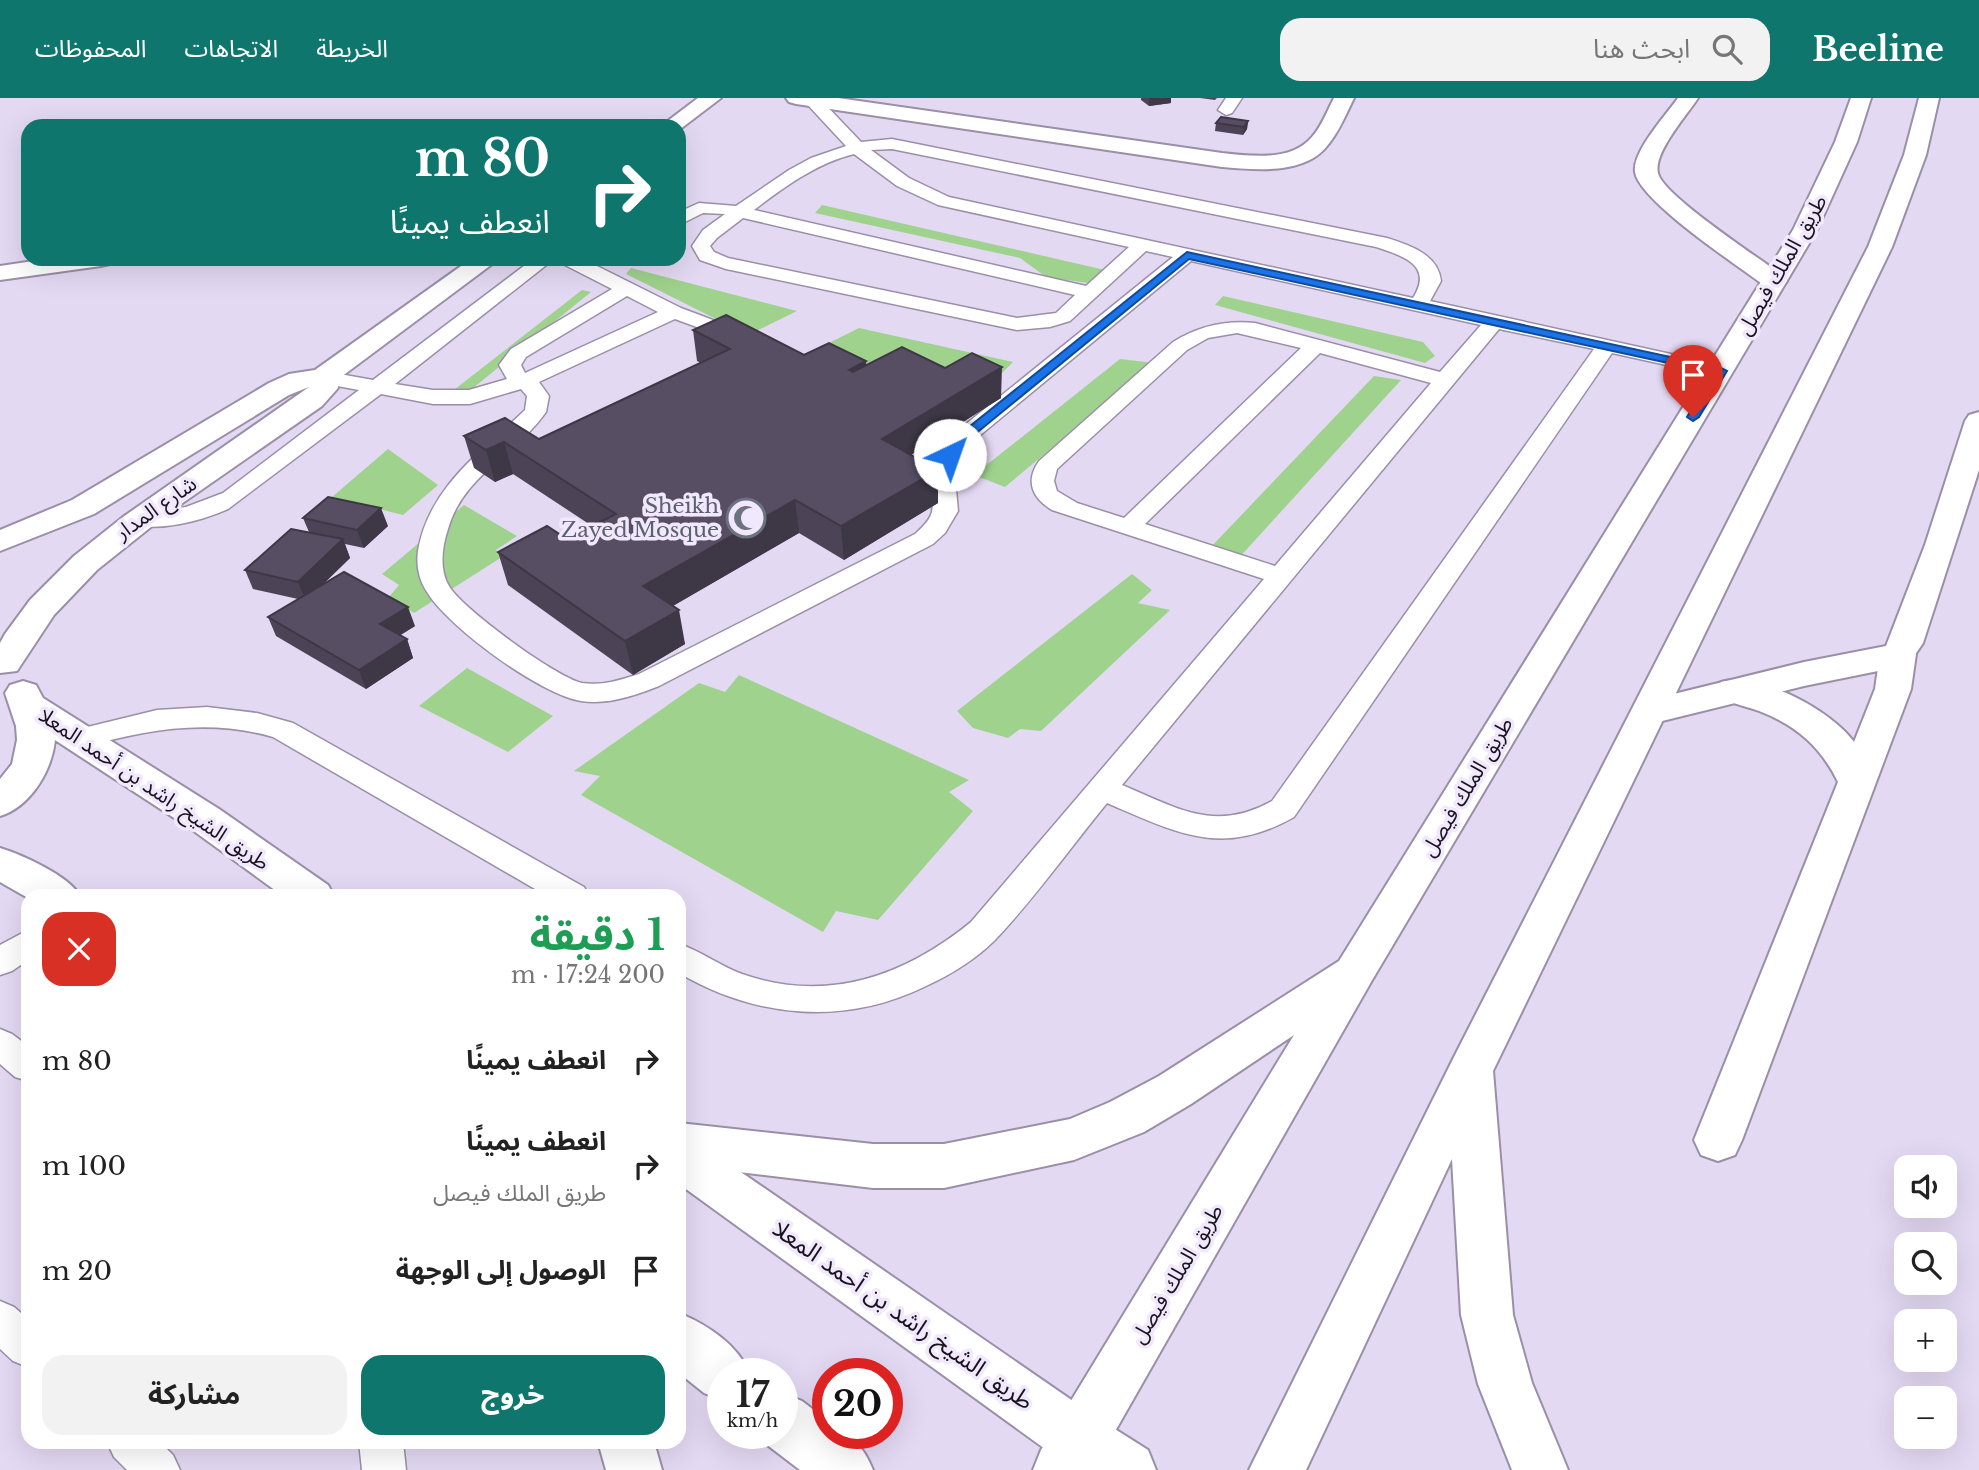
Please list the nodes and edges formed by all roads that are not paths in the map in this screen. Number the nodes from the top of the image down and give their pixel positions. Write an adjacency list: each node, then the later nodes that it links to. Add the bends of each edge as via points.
1 (710, 98): 7 (street)
2 (1344, 98): 6 (street, via 1312,149 1292,158 1259,162)
3 (1688, 98): 18 (street, via 1649,154 1646,173 1673,206)
4 (1861, 98): 18 (street, طريق الملك فيصل, via 1828,184)
5 (1929, 98): 43 (street, via 1915,155 1881,247)
6 (804, 99): 8 (lane)
7 (682, 119)
8 (854, 146): 9 (lane, via 813,162); 11 (lane, via 889,175 944,201); 21 (lane, via 915,147 1380,242 1409,253 1427,268 1430,284)
9 (741, 212): 10 (lane, via 707,207); 20 (lane); 20 (lane, via 691,246 726,263 1017,324 1063,317)
10 (686, 215)
11 (1142, 245): 12 (lane); 20 (lane)
12 (1187, 255): 21 (lane); 33 (lane)
13 (47, 266): 17 (street)
14 (477, 266): 28 (street, شارع المدار)
15 (536, 266): 32 (lane)
16 (581, 266): 19 (lane)
17 (0, 272)
18 (1774, 281): 27 (street, طريق الملك فيصل)
19 (625, 289): 22 (lane); 30 (lane, via 518,353 511,371)
20 (1091, 293)
21 (1417, 306): 23 (lane)
22 (674, 312): 24 (lane); 30 (lane)
23 (1493, 323): 26 (lane); 29 (lane)
24 (762, 345)
25 (1317, 345): 29 (lane); 36 (lane); 36 (lane, via 1255,329 1202,332 1180,346 1047,466 1041,481 1048,497)
26 (1605, 347): 27 (lane); 46 (lane, via 1283,809 1251,826 1209,829)
27 (1721, 371): 55 (street, طريق الملك فيصل)
28 (323, 377): 32 (lane); 35 (street, شارع المدار, via 324,388 312,400); 37 (street, شارع المدار, via 279,389 83,507)
29 (1445, 380): 38 (lane)
30 (524, 381): 32 (lane, via 484,395 457,398); 33 (lane, via 538,394 535,412 470,469 450,494 434,537 430,566 440,593 464,618 555,682 587,693 629,688 649,680 923,539 947,510 944,469 958,442)
31 (993, 386): 33 (lane)
32 (375, 388): 35 (lane, via 218,505 185,516)
33 (1021, 389)
34 (1979, 421): 39 (street, via 1941,545)
35 (139, 519): 40 (street, شارع المدار, via 61,584)
36 (1128, 527): 38 (lane)
37 (0, 541)
38 (1281, 576): 46 (lane)
39 (1898, 654): 41 (street); 45 (street, via 1893,689)
40 (3, 660): 42 (street)
41 (1734, 690): 43 (street); 45 (street, via 1790,709 1814,724 1835,742)
42 (29, 706): 44 (street, طريق الشيخ راشد بن أحمد المعلا); 47 (street, via 36,752 26,776)
43 (1650, 712): 58 (street)
44 (81, 738): 50 (street, طريق الشيخ راشد بن أحمد المعلا); 51 (lane, via 161,718 195,715 257,721 283,730)
45 (1856, 781): 59 (street)
46 (1102, 789): 53 (lane, via 983,931 929,973 857,996 817,1000 740,988)
47 (0, 802)
48 (0, 863): 49 (street)
49 (46, 889)
50 (303, 889)
51 (561, 889)
52 (21, 948): 54 (lane)
53 (686, 961)
54 (0, 962)
55 (1356, 970): 60 (street, via 1175,1090 1074,1139 944,1166 873,1166); 70 (street, طريق الملك فيصل)
56 (0, 1044): 57 (lane)
57 (21, 1060)
58 (1470, 1071): 76 (street); 77 (street, via 1488,1315 1505,1384)
59 (1718, 1140)
60 (686, 1144)
61 (686, 1161): 70 (street, طريق الشيخ راشد بن أحمد المعلا)
62 (0, 1321): 63 (lane)
63 (21, 1340)
64 (686, 1345): 65 (street)
65 (707, 1361)
66 (798, 1433): 74 (street)
67 (136, 1449): 71 (lane)
68 (382, 1449): 72 (lane)
69 (628, 1449): 73 (street)
70 (1070, 1455): 75 (street, طريق الشيخ راشد بن أحمد المعلا)
71 (158, 1470)
72 (384, 1470)
73 (634, 1470)
74 (845, 1470)
75 (1128, 1470)
76 (1277, 1470)
77 (1540, 1470)

